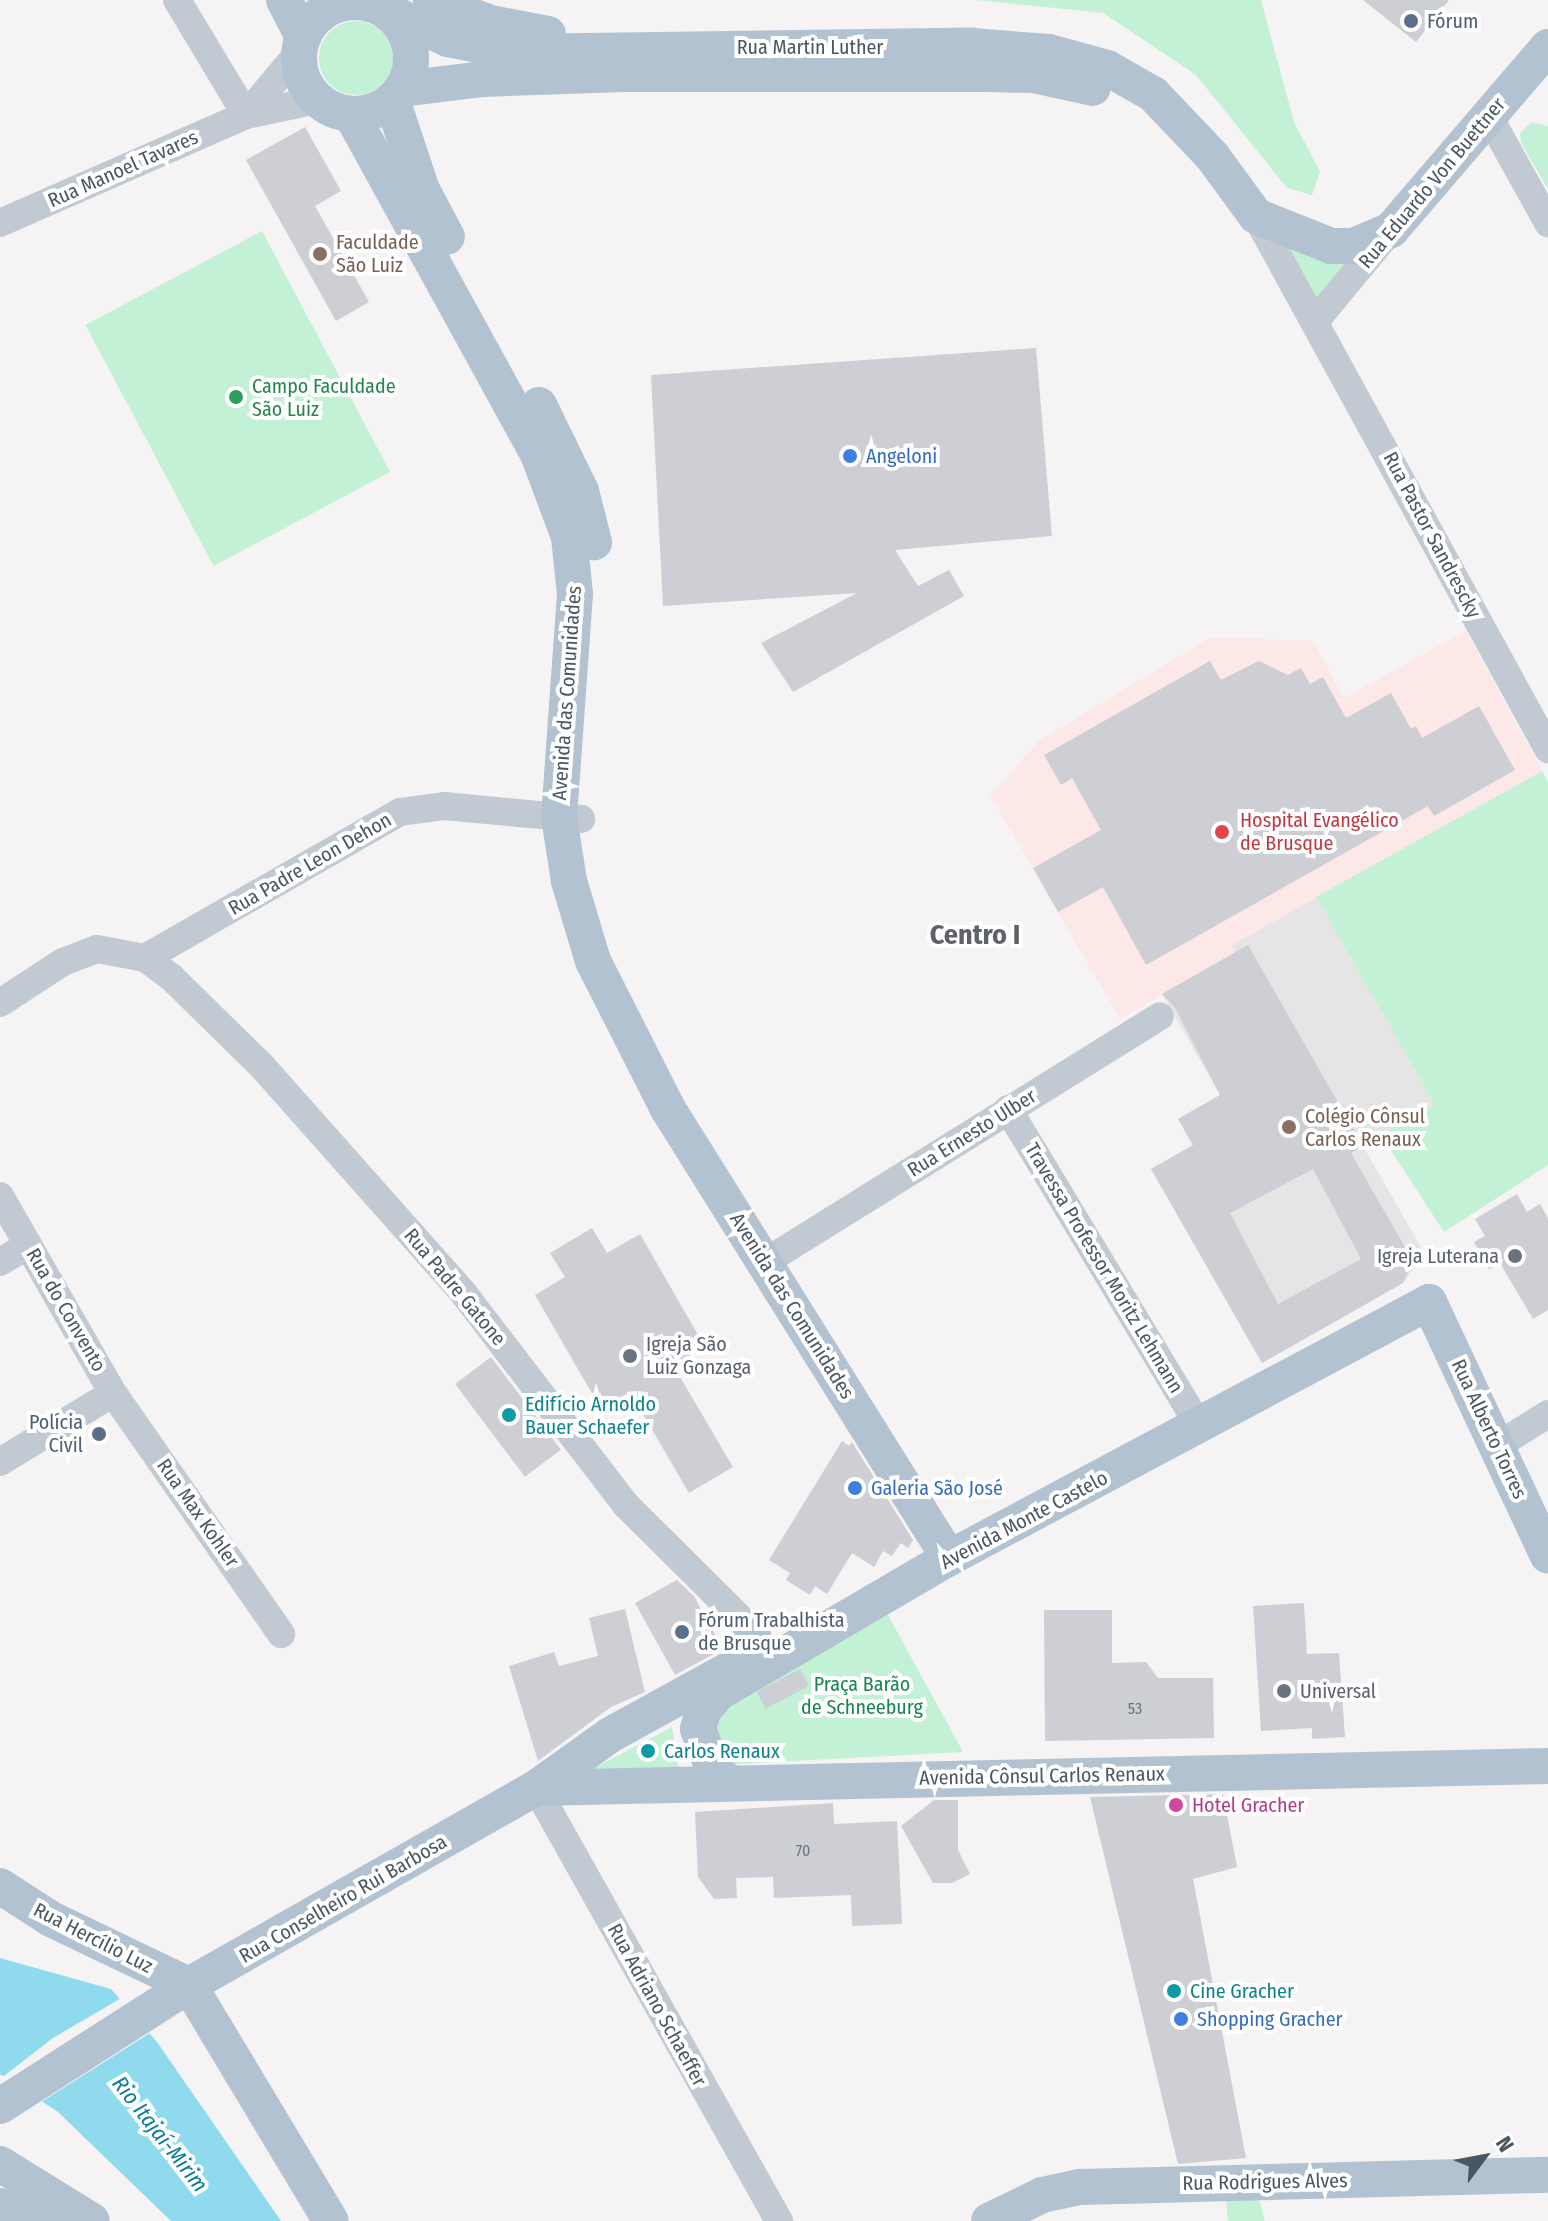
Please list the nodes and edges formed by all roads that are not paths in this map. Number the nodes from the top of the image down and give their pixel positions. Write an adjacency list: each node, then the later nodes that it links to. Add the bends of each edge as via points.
1 (177, 0): 11 (street)
2 (284, 0): 5 (main road)
3 (431, 0): 6 (main road, via 505,26)
4 (369, 4): 5 (main road, via 328,9); 6 (main road, Rua Martin Luther, via 481,48 538,52); 8 (main road, via 406,35 411,54)
5 (301, 44): 9 (main road, via 306,86); 11 (street, Rua Manoel Tavares)
6 (649, 47): 13 (main road, Rua Martin Luther, via 972,46 1049,52 1129,79 1153,94)
7 (1548, 47): 12 (main road, Rua Eduardo Von Buettner)
8 (397, 95): 10 (main road); 13 (main road, Rua Martin Luther, via 482,79 623,74 1033,75 1125,100); 15 (main road, Avenida das Comunidades)
9 (318, 100): 10 (main road); 11 (street, Rua Manoel Tavares)
10 (351, 114): 15 (main road, Avenida das Comunidades)
11 (246, 115): 16 (street, Rua Manoel Tavares)
12 (1488, 115): 17 (street); 18 (main road, Rua Eduardo Von Buettner)
13 (1212, 156): 14 (main road, Rua Martin Luther)
14 (1256, 216): 18 (main road, via 1331,246 1353,246); 19 (street, Rua Martin Luther)
15 (422, 217): 21 (main road, Avenida das Comunidades, via 491,343 563,449 594,541)
16 (0, 223)
17 (1548, 223)
18 (1391, 230): 19 (street, Rua Eduardo Von Buettner)
19 (1316, 320): 20 (street, Rua Pastor Sandrescky)
20 (1548, 749)
21 (570, 818): 22 (street, Rua Padre Leon Dehon, via 444,806 400,812); 28 (main road, Avenida das Comunidades, via 591,882 602,958 661,1076)
22 (145, 958): 23 (street, via 119,951 81,953); 39 (street, Rua Padre Gatone, via 207,1010 282,1089 464,1294 626,1505)
23 (0, 1003)
24 (1160, 1016): 25 (street, Rua Ernesto Ulber)
25 (1008, 1109): 28 (street, Rua Ernesto Ulber); 33 (street, Travessa Professor Moritz Lehmann)
26 (0, 1196): 27 (street, Rua do Convento)
27 (28, 1245): 29 (street); 31 (street, Rua do Convento)
28 (774, 1256): 36 (main road, Avenida das Comunidades)
29 (0, 1262)
30 (1429, 1302): 33 (main road, Avenida Monte Castelo); 34 (main road, Rua Alberto Torres)
31 (113, 1393): 35 (street, Rua do Convento); 40 (street, Rua Max Kohler)
32 (1548, 1414): 34 (street)
33 (1199, 1426): 36 (main road, Avenida Monte Castelo)
34 (1497, 1446): 37 (main road, Rua Alberto Torres)
35 (0, 1462)
36 (958, 1553): 38 (main road, Avenida Monte Castelo)
37 (1548, 1556)
38 (880, 1597): 39 (main road, via 844,1604 775,1640); 42 (main road, Avenida Monte Castelo, via 710,1700 698,1729 701,1743 714,1771)
39 (751, 1629): 43 (main road, via 756,1646 752,1657 610,1735)
40 (281, 1634)
41 (1548, 1766): 42 (main road, Avenida Cônsul Carlos Renaux)
42 (730, 1783): 43 (main road, Avenida Cônsul Carlos Renaux)
43 (536, 1788): 45 (main road, Rua Conselheiro Rui Barbosa); 53 (street, Rua Adriano Schaeffer)
44 (0, 1886): 45 (main road, Rua Hercílio Luz, via 51,1919)
45 (189, 1985): 46 (main road, Rua Conselheiro Rui Barbosa); 52 (main road)
46 (0, 2106)
47 (0, 2164): 51 (main road)
48 (1548, 2175): 54 (main road, Rua Rodrigues Alves, via 1081,2187 1042,2195)
49 (0, 2206): 50 (main road)
50 (46, 2221)
51 (92, 2221)
52 (331, 2221)
53 (779, 2221)
54 (989, 2221)

